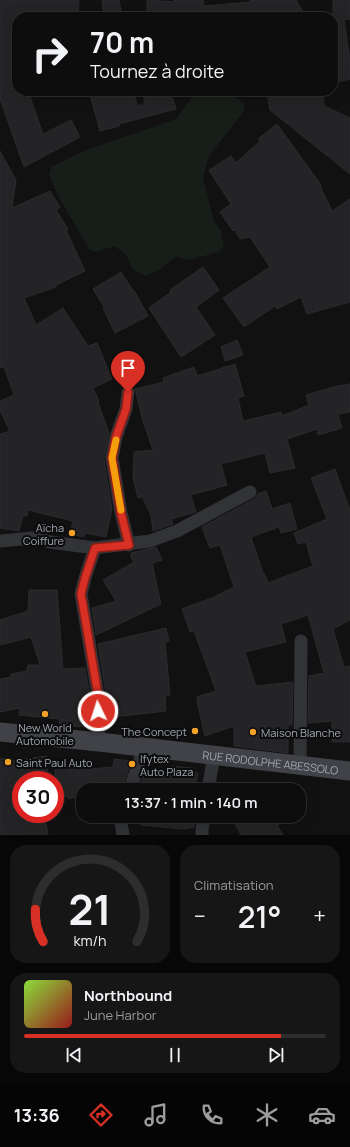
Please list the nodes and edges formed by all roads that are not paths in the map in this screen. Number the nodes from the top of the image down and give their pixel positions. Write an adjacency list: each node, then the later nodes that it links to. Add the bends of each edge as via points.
1 (128, 392): 4 (street, via 126,409 112,458)
2 (250, 492): 4 (street, via 177,531 150,541)
3 (0, 541): 5 (street, via 33,538)
4 (129, 545): 5 (street)
5 (95, 548): 8 (street, via 81,594 98,695)
6 (302, 641): 11 (street)
7 (0, 732): 8 (main road, RUE RODOLPHE ABESSOLO)
8 (99, 742): 9 (main road, RUE RODOLPHE ABESSOLO)
9 (144, 747): 10 (main road, RUE RODOLPHE ABESSOLO); 13 (street)
10 (214, 755): 11 (main road, RUE RODOLPHE ABESSOLO); 14 (street)
11 (300, 765): 12 (main road, RUE RODOLPHE ABESSOLO)
12 (350, 771)
13 (132, 783)
14 (209, 783)
15 (121, 823): 17 (street)
16 (203, 823): 18 (street)
17 (123, 835)
18 (202, 835)

